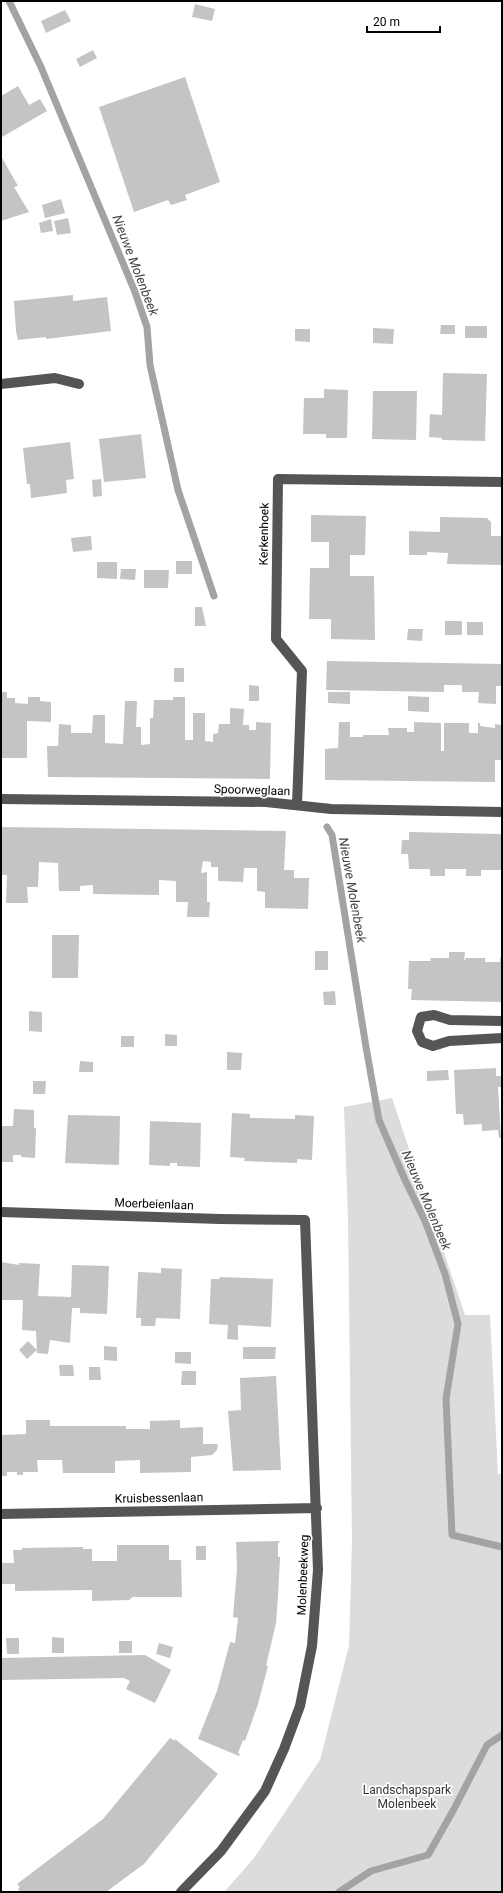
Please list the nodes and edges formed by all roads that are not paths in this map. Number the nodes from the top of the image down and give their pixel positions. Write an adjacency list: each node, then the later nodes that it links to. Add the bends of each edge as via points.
1 (1, 384): 2 (street, via 55,378)
2 (79, 384)
3 (502, 482): 5 (street, Kerkenhoek, via 278,479 276,639 302,671)
4 (1, 799): 5 (street, Spoorweglaan, via 266,802)
5 (297, 805): 6 (street, Spoorweglaan, via 353,810)
6 (502, 812)
7 (502, 1021): 8 (street, via 450,1020 434,1015 421,1017 417,1031 422,1042 433,1046 449,1041)
8 (502, 1038)
9 (1, 1212): 10 (street, Moerbeienlaan, via 220,1220)
10 (305, 1220): 11 (street, Molenbeekweg)
11 (317, 1508): 12 (street, Kruisbessenlaan); 13 (street, Molenbeekweg, via 318,1578 312,1646 300,1706 265,1791 221,1851)
12 (1, 1514)
13 (181, 1892)

